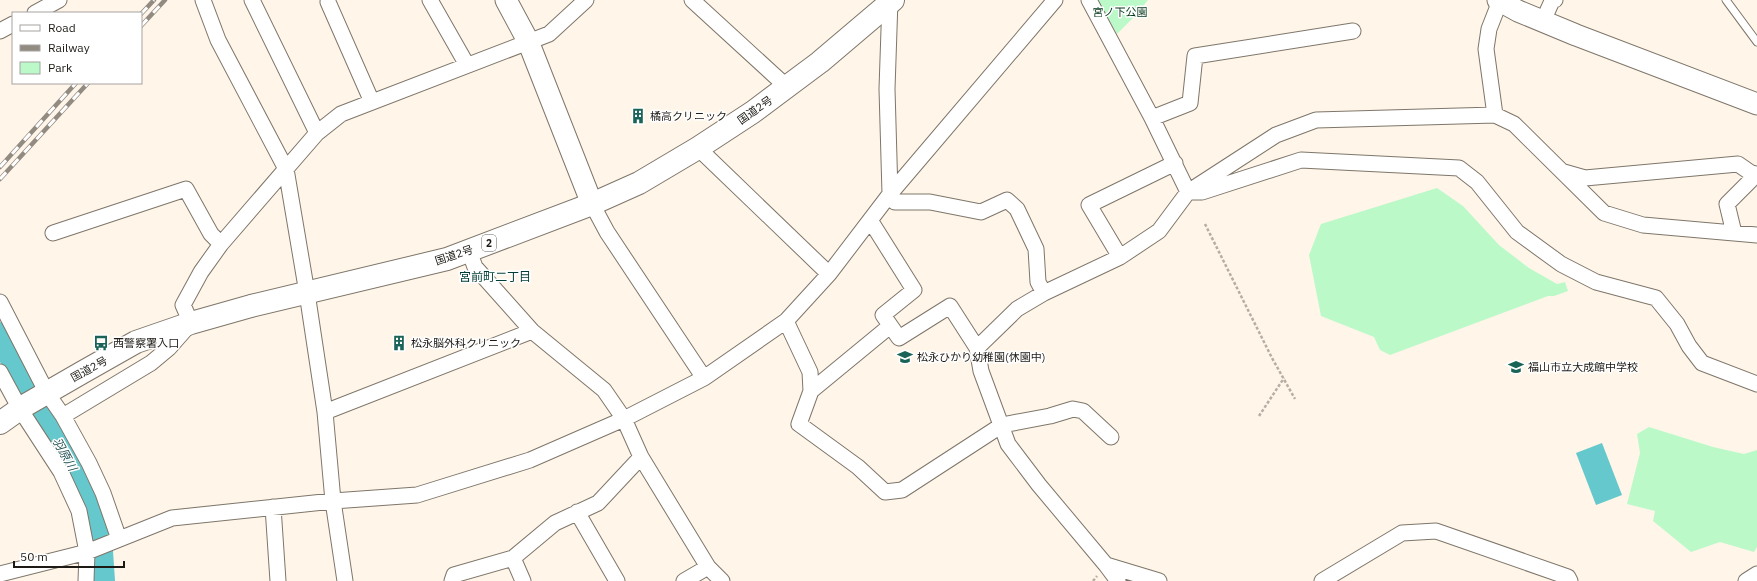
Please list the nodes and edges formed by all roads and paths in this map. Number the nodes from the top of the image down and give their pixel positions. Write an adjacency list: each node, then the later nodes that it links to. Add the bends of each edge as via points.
1 (59, 0): 15 (street)
2 (203, 0): 31 (street, via 218,40)
3 (252, 0): 28 (street)
4 (430, 0): 22 (street)
5 (506, 0): 20 (street)
6 (586, 0): 20 (street, via 549,34)
7 (692, 0): 23 (street)
8 (1055, 0): 36 (street)
9 (1089, 0): 27 (street)
10 (1555, 0): 16 (street, via 1552,1)
11 (1726, 0): 21 (lane)
12 (891, 1): 23 (highway, 国道2号 / 2); 36 (street, via 887,88)
13 (1499, 1): 16 (street); 26 (street, via 1489,29 1486,49)
14 (328, 2): 24 (street)
15 (34, 8)
16 (1543, 22): 25 (street)
17 (12, 25): 18 (street)
18 (0, 31)
19 (1353, 31): 27 (street, via 1195,56 1190,103)
20 (528, 41): 22 (street); 37 (street)
21 (1757, 42)
22 (467, 65): 24 (street)
23 (787, 87): 29 (highway, 国道2号 / 2)
24 (372, 102): 28 (street, via 341,114)
25 (1757, 104)
26 (1495, 115): 32 (street, via 1514,124); 34 (street, via 1316,120 1276,135)
27 (1152, 118): 30 (street)
28 (317, 133): 31 (street)
29 (698, 148): 37 (highway, 国道2号 / 2, via 639,183); 46 (street)
30 (1175, 163): 35 (street); 45 (street, via 1089,205)
31 (286, 169): 43 (street); 47 (street)
32 (1562, 171): 33 (street, via 1585,178 1738,164); 40 (street, via 1604,214 1643,225)
33 (1757, 174): 40 (street, via 1727,204)
34 (1219, 180): 35 (street, via 1202,192); 58 (street, via 1301,160 1459,168 1477,182 1517,232 1562,264 1596,282 1656,298 1702,362)
35 (1188, 192): 45 (street, via 1159,231)
36 (890, 194): 38 (street); 48 (street, via 895,202 930,202 981,212 1007,200 1017,209 1036,249 1038,282)
37 (592, 204): 44 (highway, 国道2号 / 2); 56 (street, via 607,232)
38 (870, 220): 46 (street); 52 (street, via 914,290 883,315)
39 (1205, 224): 57 (path)
40 (1734, 232): 42 (street)
41 (53, 233): 43 (street, via 186,189 211,234)
42 (1757, 234)
43 (221, 244): 51 (street, via 201,272 183,305)
44 (469, 251): 47 (highway, 国道2号 / 2, via 447,259); 53 (street, via 475,266)
45 (1120, 257): 48 (street)
46 (829, 274): 50 (street)
47 (307, 293): 51 (highway, 国道2号 / 2); 63 (street)
48 (1044, 293): 54 (street, via 1017,309)
49 (0, 302): 60 (street)
50 (786, 321): 56 (street); 59 (street, via 810,372)
51 (191, 323): 60 (highway, 国道2号 / 2, via 136,342); 64 (street, via 169,348 151,362)
52 (890, 326): 54 (street, via 899,338 950,306); 59 (street)
53 (532, 331): 63 (street); 66 (street, via 604,390)
54 (977, 348): 68 (street, via 981,372)
55 (0, 372): 62 (street)
56 (704, 378): 66 (street)
57 (1284, 378): 61 (path); 65 (path)
58 (1757, 384)
59 (812, 391): 68 (street, via 799,424 858,467 885,492 902,490)
60 (45, 394): 62 (highway, 国道2号 / 2); 64 (street)
61 (1295, 399)
62 (22, 408): 67 (highway, 国道2号 / 2); 75 (street, via 61,472 79,511)
63 (325, 412): 71 (street)
64 (63, 416): 74 (street, via 103,493)
65 (1259, 416)
66 (624, 419): 70 (street); 71 (street, via 530,460 417,495)
67 (0, 424)
68 (1002, 424): 69 (street, via 1050,416 1073,409 1083,411); 77 (street, via 1008,444 1039,486)
69 (1111, 437)
70 (641, 457): 73 (street, via 598,504); 78 (street)
71 (333, 500): 72 (street); 83 (street)
72 (273, 507): 74 (street, via 172,518); 82 (street)
73 (578, 512): 76 (street, via 555,523); 86 (street)
74 (115, 541): 75 (street)
75 (91, 550): 79 (street); 81 (street)
76 (514, 558): 84 (street, via 454,575); 85 (street)
77 (1106, 565): 89 (street); 90 (street)
78 (708, 567): 87 (street); 88 (street)
79 (0, 574)
80 (1757, 574): 93 (street)
81 (86, 581)
82 (278, 581)
83 (345, 581)
84 (452, 581)
85 (523, 581)
86 (617, 581)
87 (684, 581)
88 (722, 581)
89 (1118, 581)
90 (1159, 581)
91 (1322, 581): 92 (street, via 1402,533 1436,532 1568,577)
92 (1570, 581)
93 (1746, 581)

